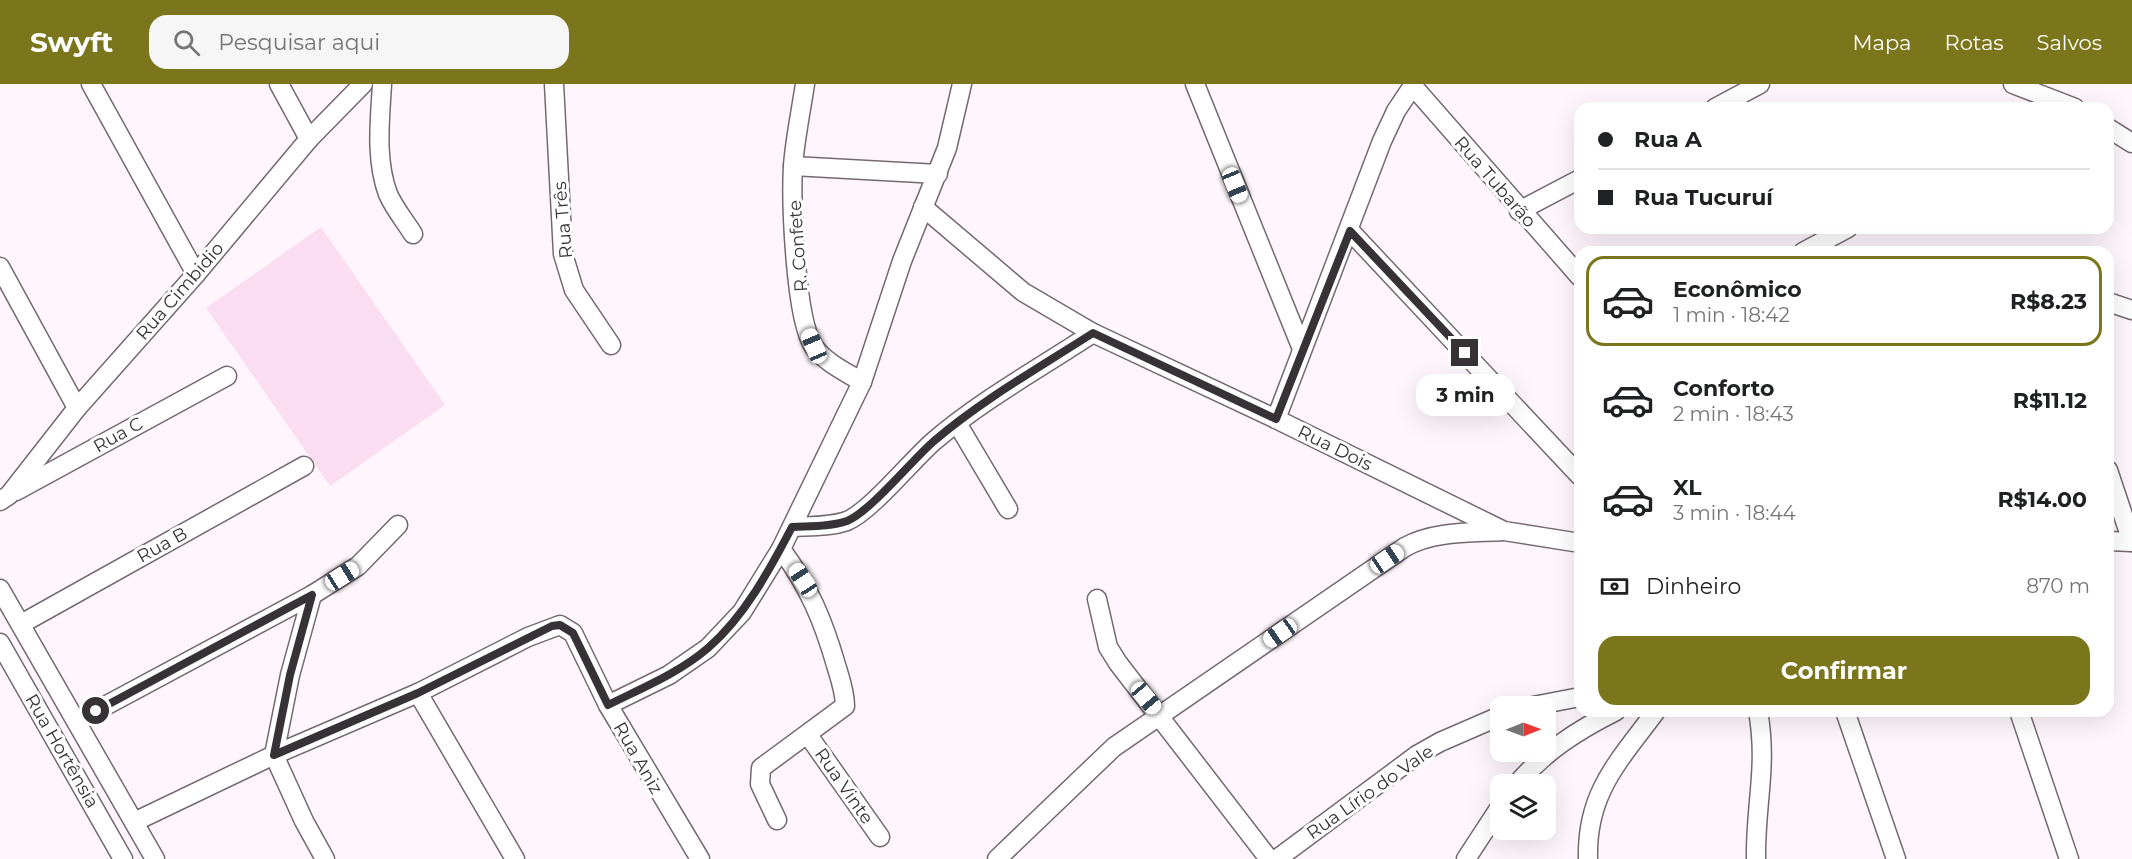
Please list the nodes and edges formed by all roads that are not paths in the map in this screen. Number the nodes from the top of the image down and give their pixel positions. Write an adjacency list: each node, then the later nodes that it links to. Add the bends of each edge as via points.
1 (91, 84): 28 (street)
2 (279, 84): 15 (street)
3 (363, 84): 15 (street, Rua Cimbidio)
4 (382, 84): 23 (street, via 379,136 383,179 389,197)
5 (554, 84): 32 (street, Rua Três, via 563,254 574,290)
6 (805, 84): 17 (street, R. Confete)
7 (962, 84): 18 (street, via 955,122)
8 (1195, 84): 33 (street)
9 (1760, 84): 12 (street)
10 (2013, 84): 13 (street)
11 (1413, 85): 21 (street, Rua Tubarão); 22 (street, via 1382,141)
12 (1726, 102)
13 (2059, 102)
14 (2114, 132): 16 (street)
15 (309, 139): 28 (street, Rua Cimbidio)
16 (2132, 143)
17 (793, 166): 18 (street); 35 (street, R. Confete, via 806,327 814,346 826,360)
18 (938, 174): 20 (street)
19 (1574, 182): 21 (street)
20 (923, 207): 31 (street, Rua Dois, via 1023,292); 35 (street)
21 (1519, 211): 27 (street, Rua Tubarão)
22 (1350, 231): 33 (street); 40 (street)
23 (413, 234)
24 (1837, 234): 25 (street)
25 (1814, 246)
26 (0, 267): 36 (street)
27 (1574, 271)
28 (196, 274): 36 (street, Rua Cimbidio)
29 (2114, 304): 30 (street)
30 (2132, 310)
31 (1093, 333): 37 (street, Rua Dois); 38 (street)
32 (611, 345)
33 (1302, 349): 37 (street)
34 (227, 376): 42 (street, Rua C)
35 (862, 382): 45 (street)
36 (77, 408): 42 (street, Rua Cimbidio)
37 (1276, 419): 46 (street, Rua Dois)
38 (957, 423): 43 (street); 45 (street, via 848,520)
39 (304, 466): 54 (street, Rua B)
40 (1574, 470)
41 (2114, 488): 49 (street)
42 (5, 498)
43 (1008, 509)
44 (398, 525): 52 (street, via 358,566)
45 (792, 527): 50 (street)
46 (1504, 531): 48 (street, Rua Dois); 60 (street, via 1415,541)
47 (2114, 541): 49 (street)
48 (1574, 542)
49 (2132, 542)
50 (781, 549): 59 (street, via 742,612 708,648 669,675); 68 (street, Rua Vinte, via 809,590 818,611 845,701 843,709)
51 (0, 589): 54 (street, Rua Hortênsia)
52 (312, 595): 67 (street); 69 (street)
53 (1097, 599): 60 (street, via 1112,655)
54 (21, 624): 67 (street, Rua Hortênsia)
55 (0, 643): 75 (street, Rua Hortênsia)
56 (418, 693): 59 (street, Rua Aniz, via 552,626 568,628); 69 (street); 78 (street)
57 (1574, 698): 58 (street)
58 (1556, 702)
59 (608, 705): 79 (street, Rua Aniz)
60 (1160, 715): 80 (street, via 1095,764); 81 (street)
61 (1605, 717): 70 (street, via 1567,737)
62 (1652, 717): 84 (street, via 1607,778 1594,804 1587,832)
63 (1759, 717): 85 (street, via 1764,769)
64 (1847, 717): 86 (street)
65 (2021, 717): 87 (street)
66 (1490, 720): 82 (street, Rua Lírio do Vale, via 1417,755)
67 (77, 721): 72 (street, Rua Hortênsia)
68 (808, 735): 71 (street, Rua Vinte, via 759,772 762,790); 74 (street, Rua Vinte)
69 (274, 755): 72 (street); 77 (street)
70 (1526, 774)
71 (777, 820)
72 (134, 822): 76 (street, Rua Hortênsia)
73 (1490, 822): 83 (street)
74 (880, 837)
75 (123, 859)
76 (155, 859)
77 (325, 859)
78 (514, 859)
79 (700, 859)
80 (997, 859)
81 (1269, 859)
82 (1277, 859)
83 (1466, 859)
84 (1588, 859)
85 (1756, 859)
86 (1896, 859)
87 (2069, 859)

